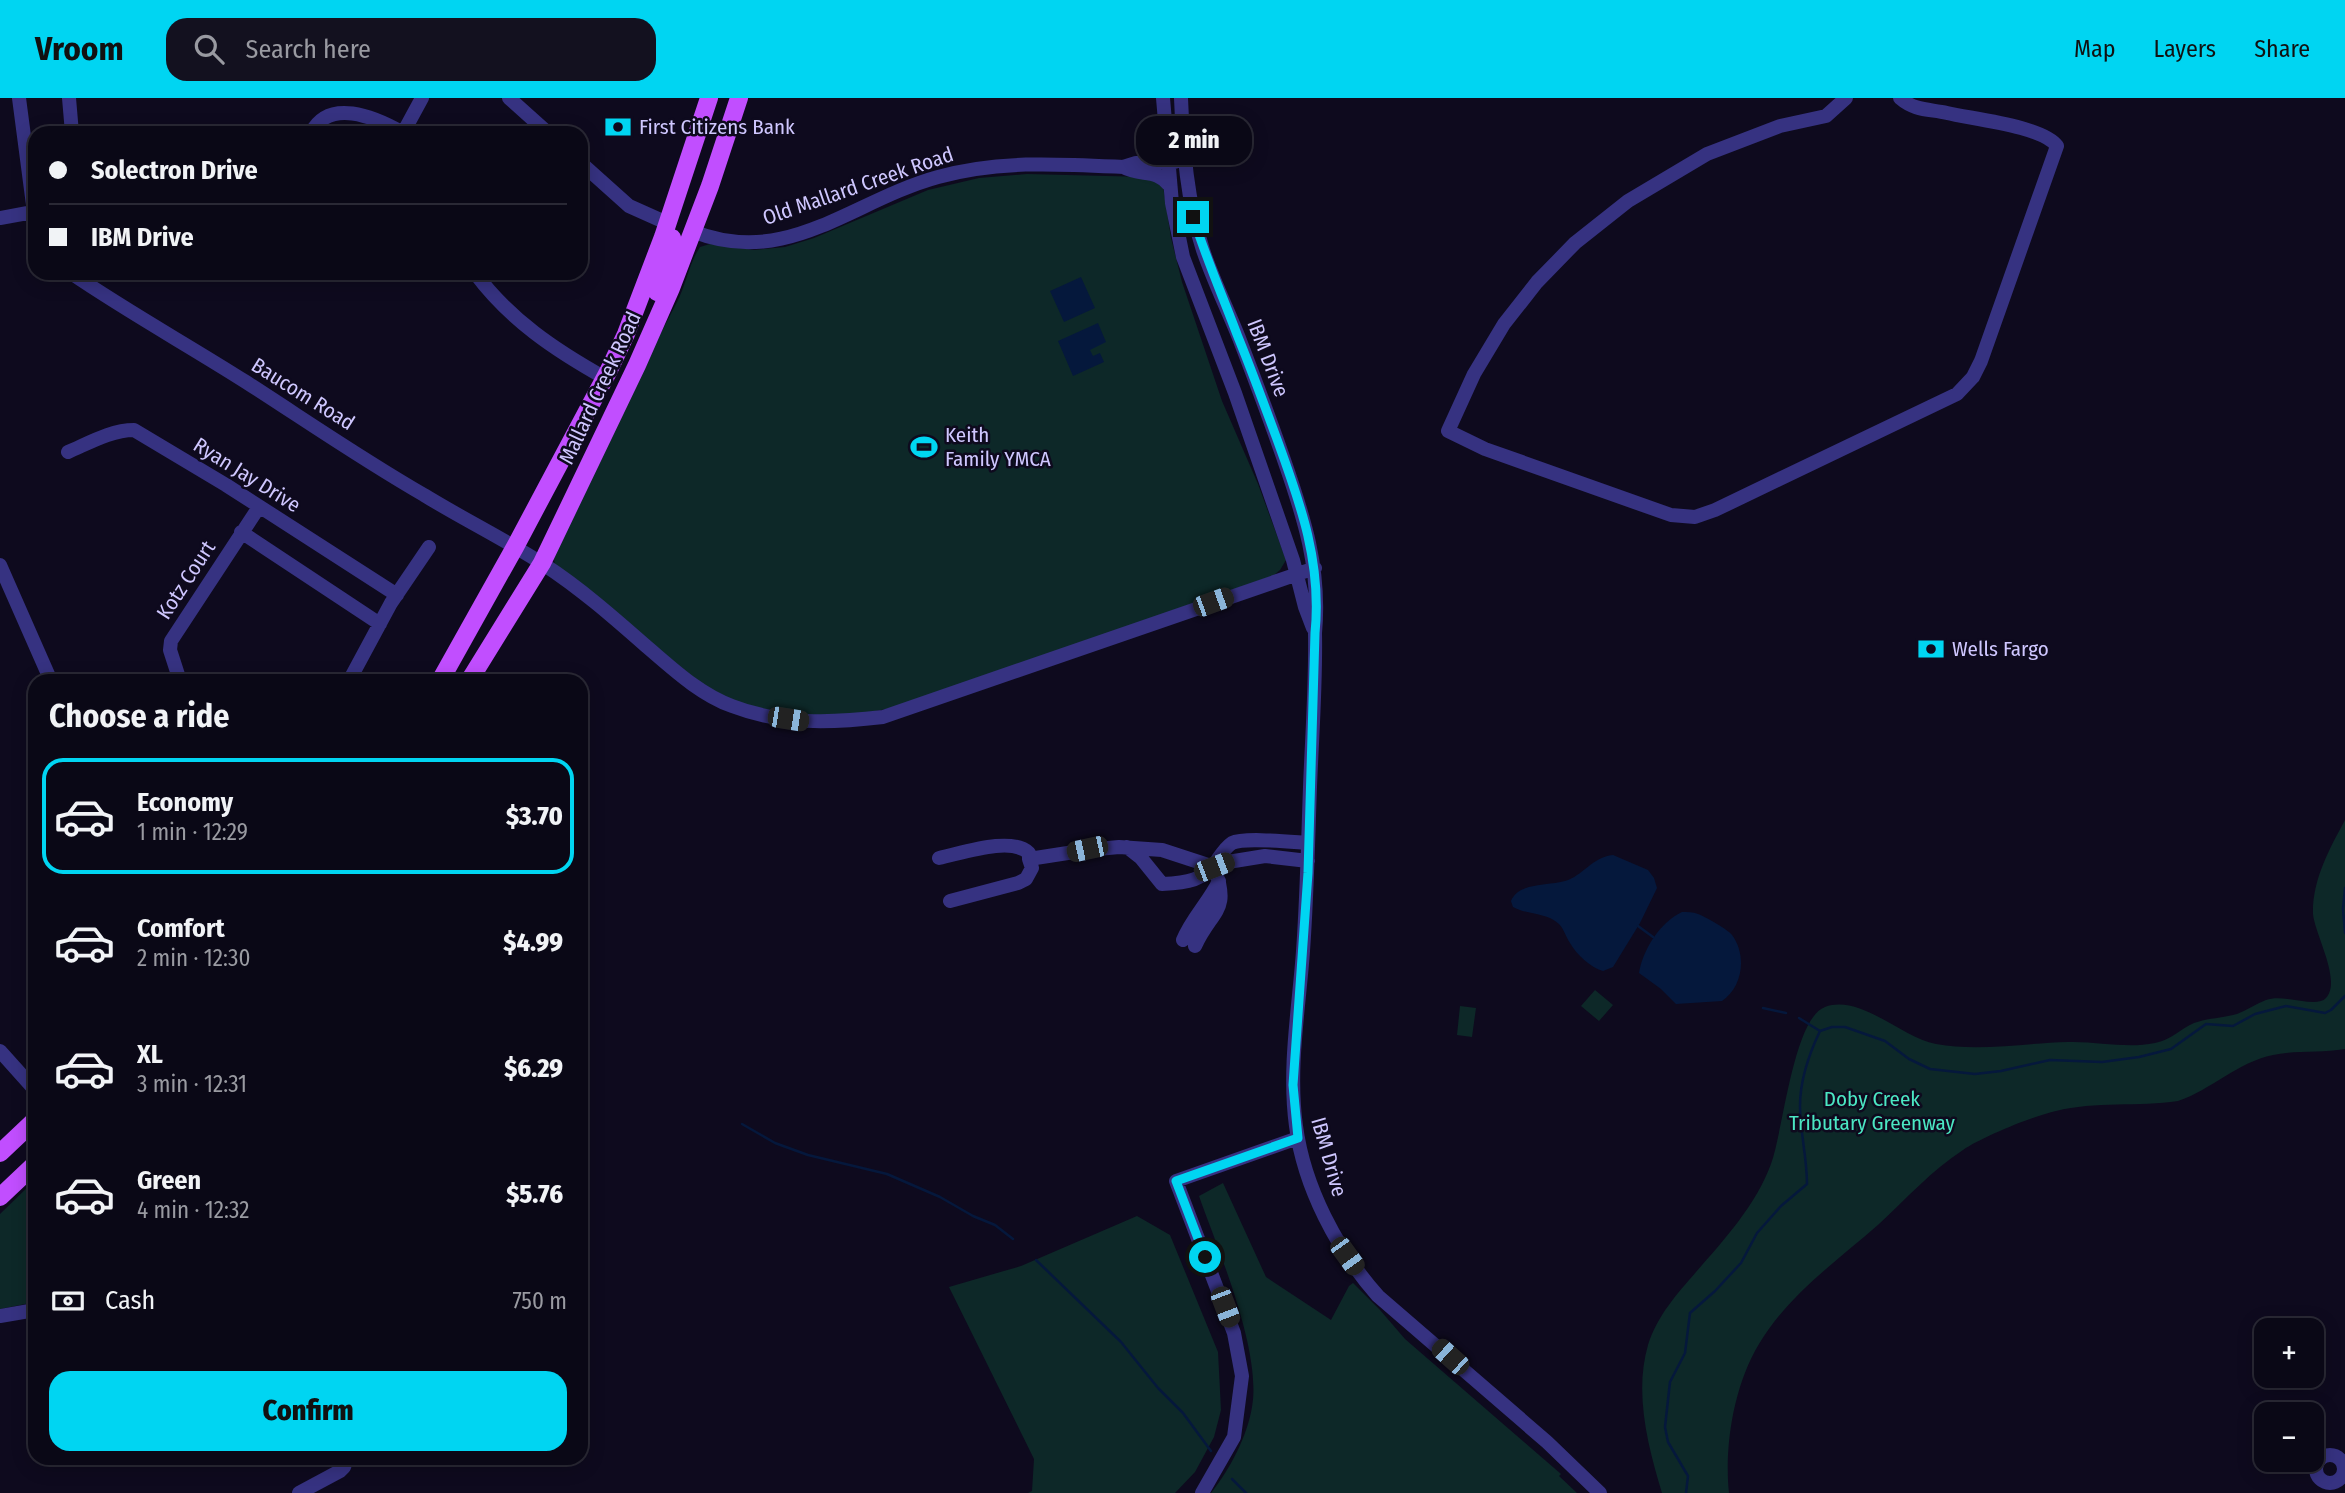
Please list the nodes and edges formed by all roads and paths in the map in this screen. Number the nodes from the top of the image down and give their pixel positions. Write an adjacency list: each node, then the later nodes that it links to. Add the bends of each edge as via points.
1 (19, 98): 19 (street)
2 (69, 98): 11 (street)
3 (422, 98): 14 (street)
4 (509, 98): 15 (street)
5 (709, 98): 24 (main road, Mallard Creek Road)
6 (739, 98): 25 (main road, Mallard Creek Road)
7 (1163, 98): 16 (street, IBM Drive)
8 (1181, 98): 17 (street, IBM Drive)
9 (1846, 98): 10 (street, via 1826,116 1780,126 1707,154 1615,210 1575,243 1520,302 1493,341 1448,431 1485,449 1671,515 1695,517 1948,400 1964,388 1981,361 2057,146 2028,130 1918,109)
10 (1900, 98)
11 (71, 126)
12 (315, 126): 13 (street, via 321,116 341,106 363,110)
13 (391, 126)
14 (407, 126)
15 (540, 126)
16 (1167, 162): 17 (street, Old Mallard Creek Road); 18 (street, Old Mallard Creek Road); 21 (street, IBM Drive)
17 (1185, 162): 37 (street, IBM Drive, via 1203,251 1296,494)
18 (1123, 167): 21 (street, Old Mallard Creek Road, via 1133,173 1157,174); 25 (street, Old Mallard Creek Road, via 1040,164 969,169 903,189 805,232 762,243 722,241)
19 (28, 169)
20 (588, 169): 24 (street, via 629,206)
21 (1169, 185): 38 (street, IBM Drive, via 1184,257)
22 (28, 216): 23 (street)
23 (0, 218)
24 (667, 223): 28 (main road, via 672,243 628,362); 29 (main road, Mallard Creek Road)
25 (692, 230): 28 (main road, Mallard Creek Road)
26 (81, 280): 34 (street, Baucom Road, via 422,494)
27 (481, 280): 29 (street, via 530,331)
28 (631, 377): 35 (main road, Mallard Creek Road)
29 (605, 379): 34 (main road, Mallard Creek Road)
30 (68, 452): 31 (street, Ryan Jay Drive, via 110,434 134,430)
31 (258, 506): 32 (street, Kotz Court); 40 (street, Ryan Jay Drive)
32 (241, 532): 41 (street); 44 (street, Kotz Court, via 171,641)
33 (429, 547): 40 (street)
34 (515, 547): 35 (street, Baucom Road); 46 (main road, Mallard Creek Road)
35 (542, 564): 38 (street, Baucom Road, via 581,589 707,694 732,706 807,722 883,717); 47 (main road, Mallard Creek Road)
36 (0, 565): 39 (street)
37 (1315, 568): 38 (street, Baucom Road); 42 (street, IBM Drive)
38 (1296, 573): 42 (street, IBM Drive)
39 (5, 591): 43 (street)
40 (397, 595): 41 (street)
41 (380, 624): 45 (street)
42 (1315, 633): 48 (street, IBM Drive)
43 (47, 674)
44 (178, 674)
45 (353, 674)
46 (444, 674)
47 (473, 674)
48 (1308, 843): 52 (street, IBM Drive); 53 (street, via 1236,841 1226,848)
49 (1127, 847): 51 (street); 53 (street, via 1162,850); 53 (street, via 1162,884)
50 (939, 858): 51 (street, via 1010,844 1023,846)
51 (1029, 859): 54 (street, via 1032,868 1026,880)
52 (1308, 860): 53 (street, via 1265,856 1228,862); 59 (street, IBM Drive, via 1293,1085)
53 (1216, 874): 55 (street, via 1221,904 1217,912 1203,918)
54 (950, 901)
55 (1189, 943)
56 (0, 1051): 57 (street)
57 (28, 1082)
58 (28, 1127): 60 (main road)
59 (1298, 1138): 68 (street, via 1176,1181 1234,1333 1242,1376 1234,1437); 69 (street, IBM Drive, via 1330,1230 1368,1284)
60 (0, 1153)
61 (28, 1171): 62 (main road)
62 (0, 1197)
63 (28, 1311): 64 (street)
64 (0, 1316)
65 (344, 1465): 67 (street)
66 (2326, 1483): 70 (street)
67 (299, 1493)
68 (1202, 1493)
69 (1600, 1493)
70 (2313, 1493)

